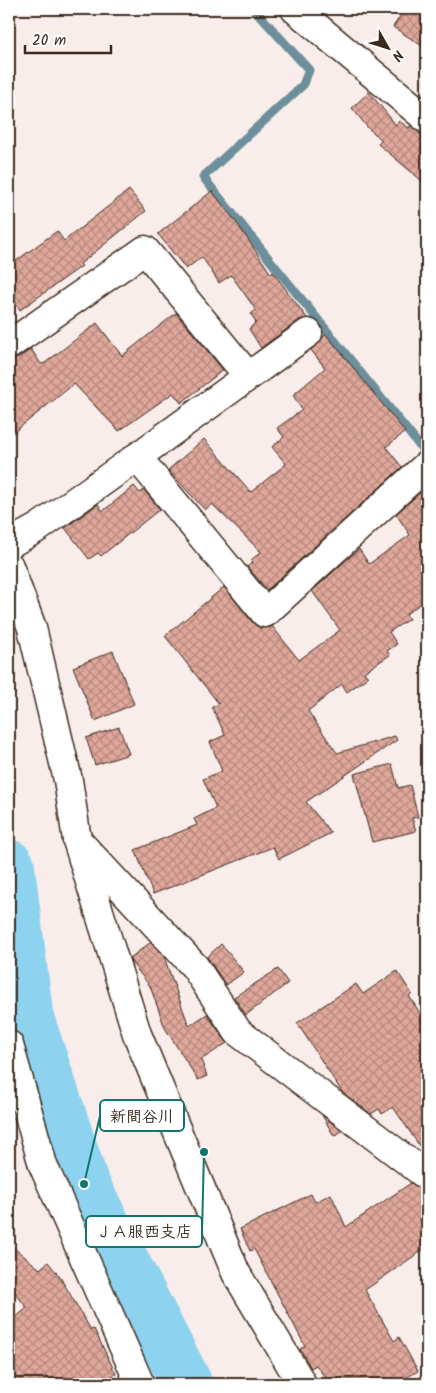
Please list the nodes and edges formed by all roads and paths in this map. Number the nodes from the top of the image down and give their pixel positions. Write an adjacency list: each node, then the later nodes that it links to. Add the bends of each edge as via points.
1 (295, 9): 2 (street)
2 (427, 119)
3 (308, 333): 5 (street)
4 (9, 345): 5 (street, via 145,250)
5 (248, 376): 6 (street)
6 (137, 457): 7 (street, via 265,613); 8 (street, via 39,527)
7 (427, 465)
8 (9, 544)
9 (9, 566): 10 (street, via 32,628 68,780)
10 (77, 840): 12 (street, via 195,967 238,1032); 14 (street, via 137,1034 228,1255)
11 (9, 1045): 13 (street, via 43,1165)
12 (427, 1176)
13 (140, 1384)
14 (302, 1384)

